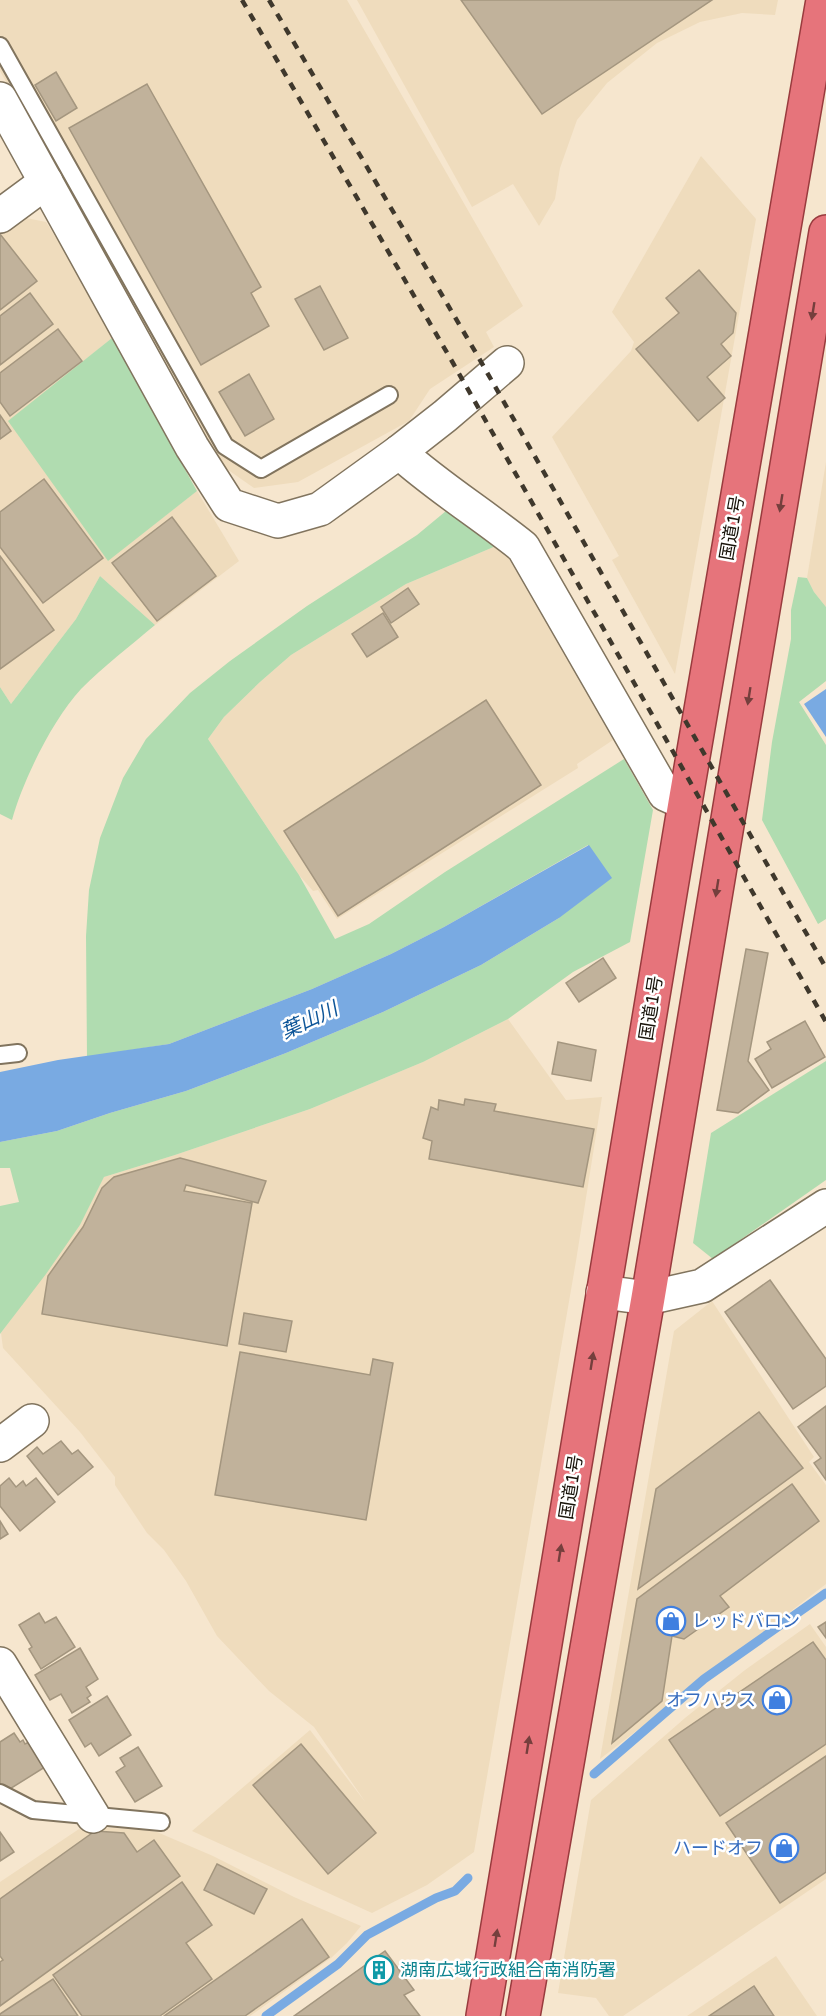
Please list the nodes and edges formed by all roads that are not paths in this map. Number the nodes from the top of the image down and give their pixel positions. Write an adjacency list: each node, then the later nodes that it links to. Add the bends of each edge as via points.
1 (824, 0): 10 (highway, 国道1号)
2 (0, 46): 8 (lane, via 225,446 261,469)
3 (0, 99): 4 (street)
4 (46, 182): 5 (street); 9 (street, via 192,447 229,505 278,521 320,509)
5 (0, 216)
6 (826, 232): 15 (highway, one-way to 15)
7 (507, 363): 9 (street)
8 (389, 395)
9 (399, 452): 10 (street, via 523,547 665,794)
10 (684, 803): 14 (highway, 国道1号)
11 (18, 1053): 12 (lane)
12 (0, 1055)
13 (826, 1206): 15 (street, via 702,1286)
14 (603, 1292): 15 (street); 22 (highway, 国道1号, one-way to 14)
15 (648, 1298): 23 (highway)
16 (32, 1420): 17 (street)
17 (0, 1445)
18 (0, 1664): 20 (street)
19 (0, 1792): 20 (lane, via 33,1810)
20 (93, 1816): 21 (lane)
21 (161, 1822)
22 (483, 2016)
23 (523, 2016)

